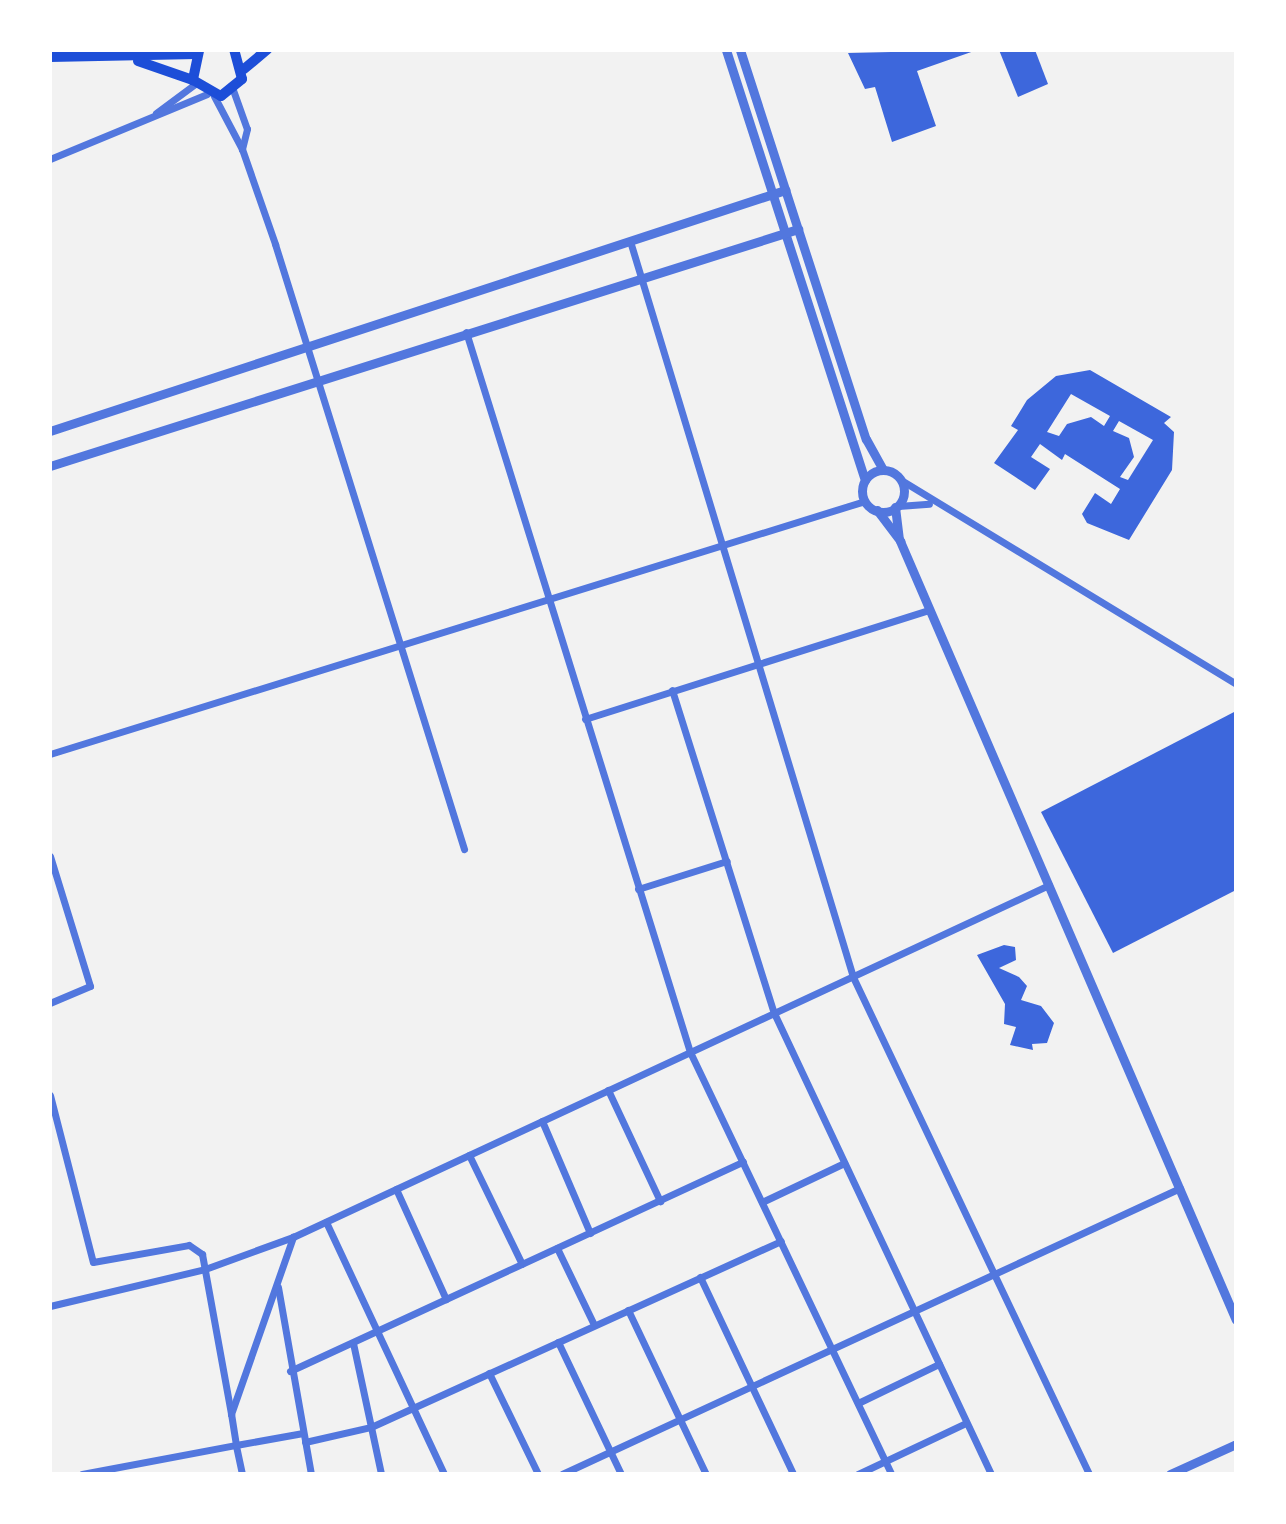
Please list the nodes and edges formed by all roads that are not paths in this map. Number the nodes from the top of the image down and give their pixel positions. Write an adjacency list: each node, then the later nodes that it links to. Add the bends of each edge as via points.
1 (234, 50): 8 (main road)
2 (267, 50): 8 (main road)
3 (726, 50): 16 (street)
4 (740, 50): 15 (street)
5 (198, 52): 7 (main road); 9 (main road)
6 (50, 57): 7 (main road)
7 (136, 60): 9 (main road)
8 (244, 69): 10 (main road)
9 (194, 82): 11 (main road); 12 (street)
10 (233, 90): 11 (main road); 13 (street, via 247,129)
11 (210, 95): 12 (street); 13 (street)
12 (148, 119): 14 (street)
13 (242, 149): 22 (street)
14 (50, 159)
15 (785, 190): 16 (street); 17 (street)
16 (774, 194): 18 (street); 19 (street)
17 (798, 229): 18 (street); 26 (street)
18 (787, 232): 20 (street); 27 (street)
19 (630, 241): 20 (street); 22 (street)
20 (642, 277): 21 (street); 34 (street)
21 (466, 331): 23 (street); 35 (street)
22 (308, 349): 23 (street); 24 (street)
23 (319, 381): 25 (street); 37 (street)
24 (50, 431)
25 (50, 466)
26 (883, 470): 27 (street); 28 (street)
27 (865, 480): 29 (street)
28 (901, 480): 30 (street); 31 (street)
29 (865, 501): 32 (street); 34 (street)
30 (931, 504): 31 (street); 39 (street)
31 (896, 506): 32 (street); 33 (street)
32 (877, 510): 33 (street)
33 (900, 541): 36 (street)
34 (723, 547): 35 (street); 38 (street)
35 (546, 600): 37 (street); 41 (street)
36 (929, 610): 38 (street); 46 (street)
37 (401, 644): 42 (street); 43 (street)
38 (760, 662): 40 (street); 48 (street)
39 (1236, 684)
40 (672, 690): 41 (street); 45 (street)
41 (585, 719): 47 (street)
42 (50, 754)
43 (464, 849)
44 (50, 856): 49 (street, via 90,986)
45 (727, 861): 47 (street); 50 (street)
46 (1049, 885): 48 (street); 58 (street)
47 (638, 889): 51 (street)
48 (853, 977): 50 (street); 69 (street)
49 (50, 1003)
50 (774, 1013): 51 (street); 57 (street)
51 (690, 1052): 52 (street); 56 (street)
52 (608, 1090): 54 (street); 60 (street)
53 (50, 1095): 68 (street, via 93,1262 189,1245)
54 (542, 1121): 55 (street); 63 (street)
55 (469, 1155): 59 (street); 67 (street)
56 (743, 1162): 60 (street); 61 (street)
57 (844, 1163): 61 (street); 75 (street)
58 (1180, 1188): 69 (street); 76 (street)
59 (396, 1189): 62 (street); 72 (street)
60 (660, 1201): 63 (street)
61 (762, 1202): 65 (street)
62 (326, 1222): 64 (street); 78 (street)
63 (590, 1233): 66 (street)
64 (293, 1237): 68 (street); 71 (street)
65 (781, 1241): 70 (street); 81 (street)
66 (557, 1248): 67 (street); 77 (street)
67 (522, 1264): 72 (street)
68 (205, 1269): 73 (street); 88 (street)
69 (994, 1272): 75 (street); 112 (street)
70 (700, 1277): 74 (street); 85 (street)
71 (278, 1282): 83 (street); 88 (street)
72 (446, 1299): 78 (street)
73 (50, 1306)
74 (628, 1310): 77 (street); 89 (street)
75 (914, 1311): 81 (street); 82 (street)
76 (1236, 1320)
77 (594, 1325): 79 (street)
78 (377, 1332): 80 (street); 87 (street)
79 (558, 1342): 84 (street); 96 (street)
80 (353, 1343): 83 (street); 91 (street)
81 (832, 1348): 85 (street); 86 (street)
82 (939, 1364): 86 (street); 90 (street)
83 (290, 1371): 92 (street)
84 (489, 1373): 87 (street); 104 (street)
85 (752, 1386): 89 (street); 108 (street)
86 (858, 1403): 97 (street)
87 (413, 1408): 91 (street); 103 (street)
88 (231, 1414): 95 (street)
89 (680, 1420): 96 (street); 107 (street)
90 (966, 1423): 97 (street); 111 (street)
91 (371, 1427): 93 (street); 102 (street)
92 (303, 1433): 93 (street); 95 (street)
93 (305, 1442): 101 (street)
94 (1236, 1444): 113 (street)
95 (236, 1445): 98 (street); 100 (street)
96 (611, 1452): 105 (street); 106 (street)
97 (885, 1462): 109 (street); 110 (street)
98 (138, 1470): 99 (street)
99 (82, 1474)
100 (242, 1474)
101 (311, 1474)
102 (381, 1474)
103 (444, 1474)
104 (538, 1474)
105 (562, 1474)
106 (621, 1474)
107 (706, 1474)
108 (793, 1474)
109 (858, 1474)
110 (891, 1474)
111 (991, 1474)
112 (1089, 1474)
113 (1170, 1474)

